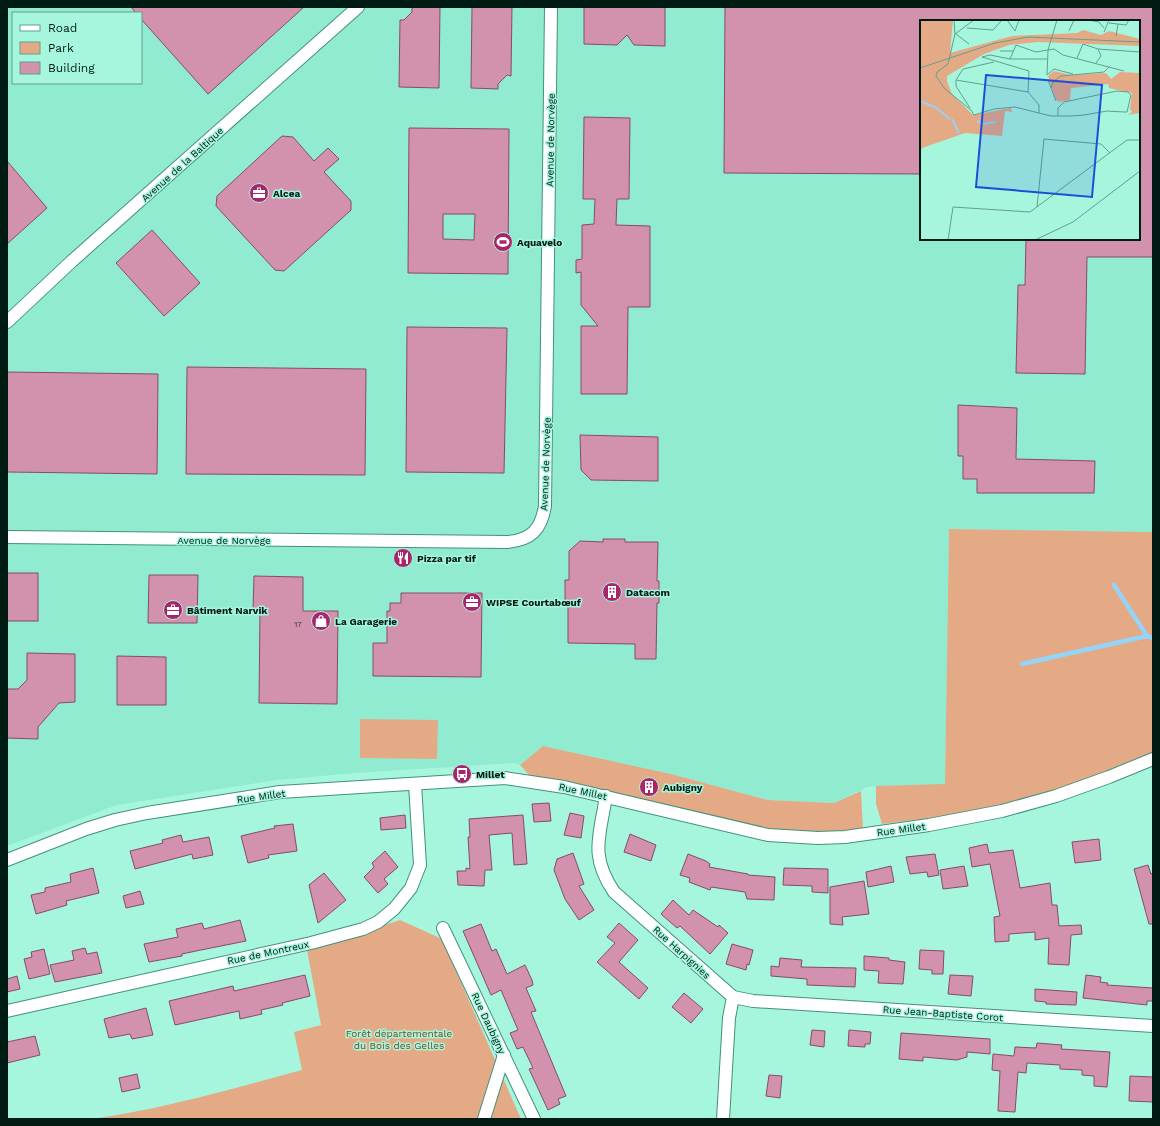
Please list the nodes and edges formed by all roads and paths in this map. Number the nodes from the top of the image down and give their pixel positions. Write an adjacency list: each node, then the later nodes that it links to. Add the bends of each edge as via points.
1 (358, 7): 3 (street, Avenue de la Baltique)
2 (551, 7): 4 (street, Avenue de Norvège, via 545,506 541,522 529,537 507,542)
3 (7, 322)
4 (7, 537)
5 (1153, 758): 7 (street, Rue Millet, via 1109,777 1002,811 929,825 838,837 768,835)
6 (415, 784): 7 (street, Rue Millet, via 505,778); 8 (street, Rue Millet, via 280,792 147,813 86,829); 11 (street, Rue de Montreux, via 420,865 411,888 394,909 378,922 363,929 311,943)
7 (606, 796): 10 (street, Rue Harpignies, via 598,839 605,878 614,892)
8 (7, 860)
9 (443, 928): 13 (street, Rue Daubigny)
10 (733, 997): 12 (street, Rue Jean-Baptiste Corot, via 753,1001); 16 (street, via 729,1018)
11 (7, 1011)
12 (1153, 1026)
13 (504, 1055): 14 (street); 15 (street, Rue Daubigny)
14 (484, 1119)
15 (534, 1119)
16 (722, 1119)

